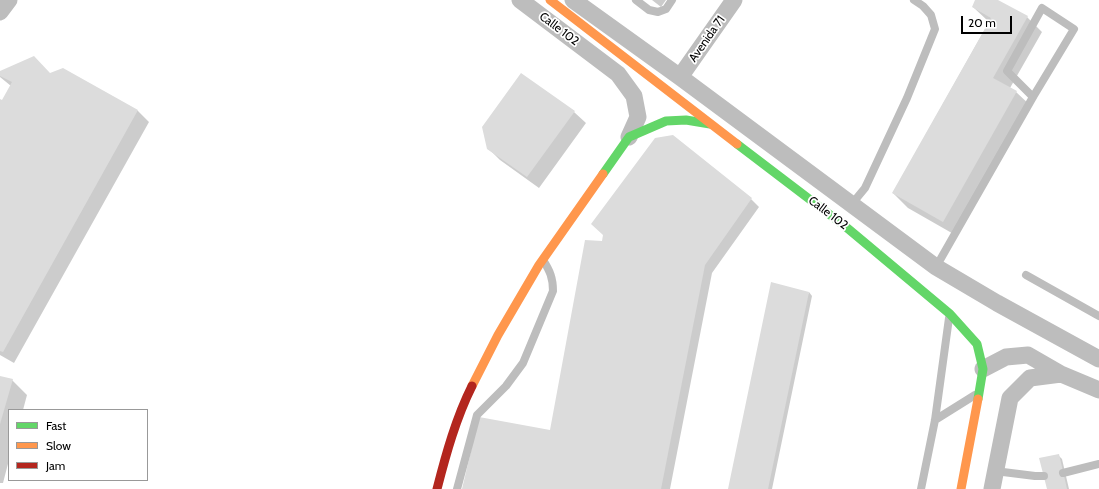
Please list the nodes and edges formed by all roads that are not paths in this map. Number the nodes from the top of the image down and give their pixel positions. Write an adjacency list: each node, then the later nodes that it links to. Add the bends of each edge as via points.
1 (9, 0): 9 (street)
2 (520, 0): 13 (street, Calle 102, via 618,74 634,96 638,117)
3 (550, 0): 12 (street, Calle 102)
4 (573, 0): 10 (street, Calle 102)
5 (636, 0): 6 (lane, via 649,10 658,12 666,9)
6 (672, 0)
7 (734, 0): 10 (street, Avenida 71)
8 (914, 0): 14 (lane, via 931,16 935,29 866,188)
9 (0, 12)
10 (680, 77): 14 (street, Calle 102)
11 (1033, 97): 11 (lane, via 1074,29 1042,8 1007,71); 16 (lane)
12 (711, 124): 13 (street, via 686,120 666,121); 18 (street, Calle 102, via 846,227)
13 (629, 137): 15 (street)
14 (851, 205): 16 (street, Calle 102)
15 (543, 260): 30 (street, via 498,335 467,397 444,461); 31 (lane, via 551,271 553,291 523,363 506,386 477,415)
16 (936, 267): 20 (street, Calle 102)
17 (1026, 274): 19 (lane)
18 (950, 314): 21 (street, Calle 102, via 977,344); 25 (lane)
19 (1099, 316)
20 (1099, 359)
21 (983, 369): 22 (street, via 1006,357 1028,355); 24 (street)
22 (1061, 374): 23 (street); 27 (street, via 1030,378 1010,398)
23 (1099, 390)
24 (979, 393): 25 (lane); 33 (street)
25 (935, 420): 32 (lane)
26 (1099, 464): 28 (lane)
27 (996, 471): 29 (lane); 34 (street)
28 (1063, 473)
29 (1044, 476)
30 (437, 489)
31 (457, 489)
32 (921, 489)
33 (961, 489)
34 (992, 489)

